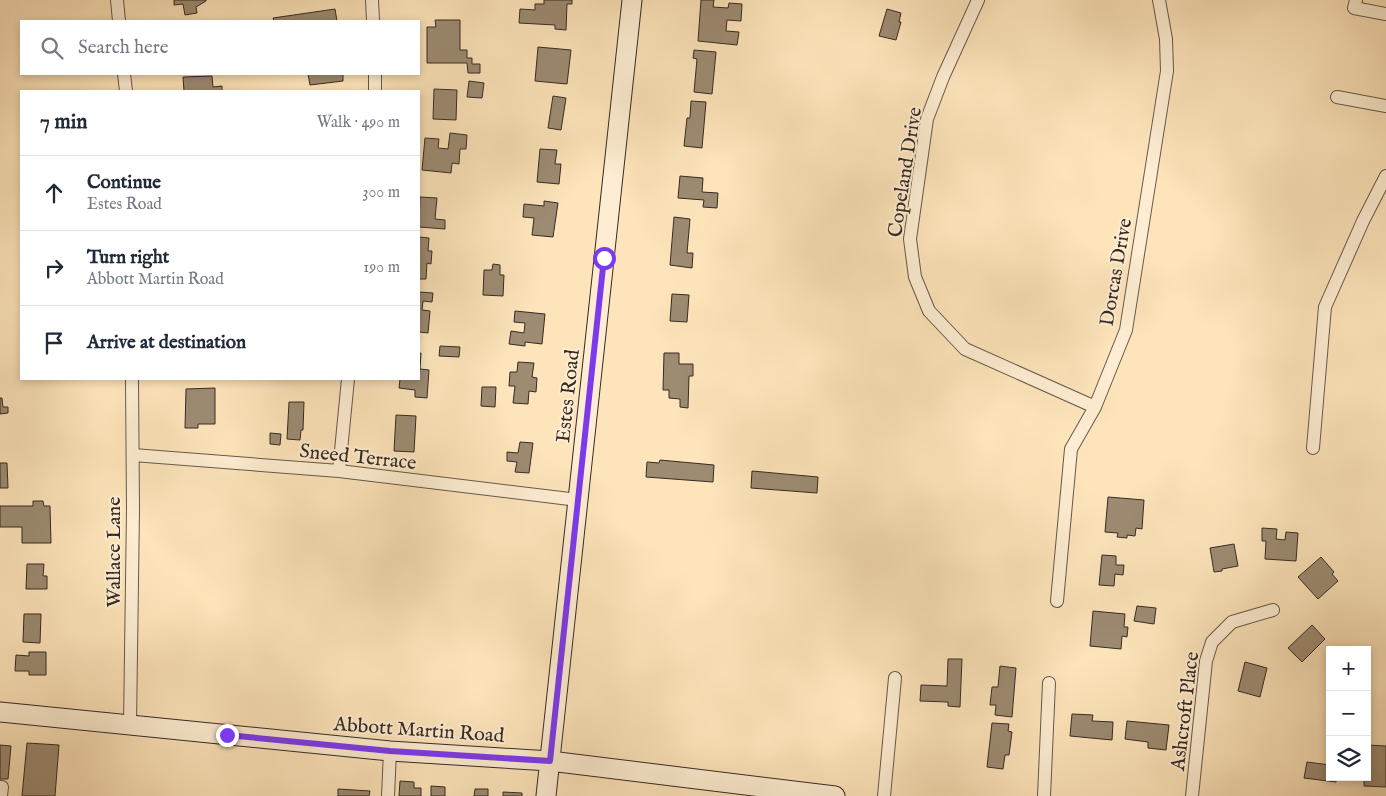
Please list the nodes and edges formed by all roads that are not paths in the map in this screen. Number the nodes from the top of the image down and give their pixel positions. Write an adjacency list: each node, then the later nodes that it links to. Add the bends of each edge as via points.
1 (117, 0): 8 (street)
2 (372, 0): 9 (street)
3 (632, 0): 23 (main road, Estes Road)
4 (978, 0): 19 (street, Copeland Drive, via 927,118 910,239 915,277 929,311 965,349)
5 (1159, 0): 19 (street, Dorcas Drive, via 1166,39 1167,71 1126,330)
6 (1356, 0): 7 (street, via 1354,8)
7 (1386, 14)
8 (119, 20)
9 (373, 20)
10 (124, 75): 12 (street)
11 (375, 75): 13 (street)
12 (126, 90)
13 (375, 90)
14 (1337, 97): 15 (street)
15 (1386, 106)
16 (1386, 176): 20 (street, via 1325,307)
17 (132, 380): 21 (street, Wallace Lane)
18 (348, 380): 22 (street)
19 (1095, 407): 24 (street, Dorcas Drive, via 1071,449)
20 (1313, 448)
21 (133, 455): 22 (street, Sneed Terrace); 29 (street, Wallace Lane)
22 (339, 471): 23 (street, Sneed Terrace)
23 (578, 500): 31 (main road, Estes Road)
24 (1057, 601)
25 (1272, 610): 39 (street, Ashcroft Place, via 1232,622 1212,642 1206,661)
26 (895, 678): 37 (street)
27 (1049, 683): 38 (street)
28 (0, 712): 29 (main road, Abbott Martin Road)
29 (130, 725): 30 (main road, Abbott Martin Road)
30 (390, 751): 31 (main road, Abbott Martin Road); 34 (street)
31 (550, 761): 35 (main road, Estes Road); 36 (main road, Abbott Martin Road)
32 (0, 787): 33 (street)
33 (1, 796)
34 (388, 796)
35 (546, 796)
36 (834, 796)
37 (884, 796)
38 (1044, 796)
39 (1192, 796)

